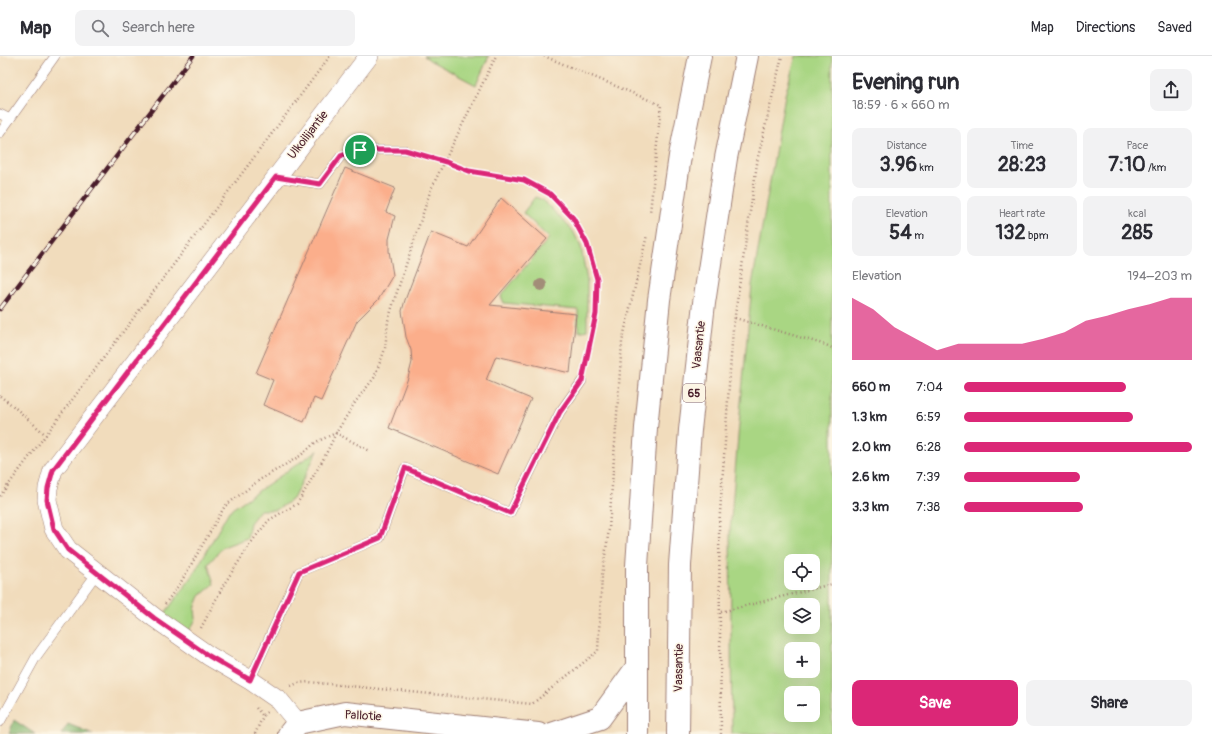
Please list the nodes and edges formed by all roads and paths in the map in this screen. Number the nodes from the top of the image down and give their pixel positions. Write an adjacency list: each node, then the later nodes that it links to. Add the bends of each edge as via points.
1 (55, 56): 10 (lane)
2 (330, 56): 22 (path)
3 (369, 56): 14 (street, Ulkoilijantie)
4 (496, 56): 13 (path)
5 (544, 56): 15 (path, via 661,105)
6 (700, 56): 30 (main road, via 680,156 659,300 646,428 637,566)
7 (747, 56): 38 (main road, Vaasantie / 65, via 726,158 704,303 690,430 680,565)
8 (782, 56): 17 (path, via 758,156)
9 (0, 114): 10 (lane)
10 (10, 119): 11 (lane)
11 (0, 133)
12 (405, 150): 13 (path); 14 (lane, via 360,150 341,156 320,184)
13 (446, 162): 19 (path, via 469,171 524,180 550,194 573,218 587,244 597,279 596,314); 21 (path, via 431,189 411,248 388,321 385,349 374,378)
14 (276, 177): 25 (street, Ulkoilijantie, via 53,470 47,500 54,529 68,550)
15 (650, 213)
16 (648, 229): 32 (path, via 622,342 598,651 532,704)
17 (735, 318): 18 (path); 27 (path, via 719,526)
18 (832, 348)
19 (582, 381): 31 (lane, via 560,412 510,513 405,468 380,538 299,572)
20 (0, 396): 22 (path)
21 (336, 433): 23 (path); 28 (path, via 316,442 300,456 260,479 225,506 181,582); 29 (path, via 297,504 269,520 253,540 224,584)
22 (46, 435): 24 (path)
23 (370, 452)
24 (0, 496)
25 (97, 573): 28 (street, Ulkoilijantie); 33 (lane, via 36,657)
26 (832, 584): 27 (path)
27 (720, 612): 39 (path)
28 (154, 618): 29 (street, Ulkoilijantie)
29 (192, 644): 31 (street, Ulkoilijantie)
30 (637, 667): 36 (main road, via 600,718); 37 (main road)
31 (250, 680): 34 (street, Ulkoilijantie, via 279,700)
32 (335, 684)
33 (0, 722)
34 (293, 729): 35 (main road, Pallotie, via 345,713)
35 (538, 734)
36 (552, 734)
37 (637, 734)
38 (678, 734)
39 (721, 734)

